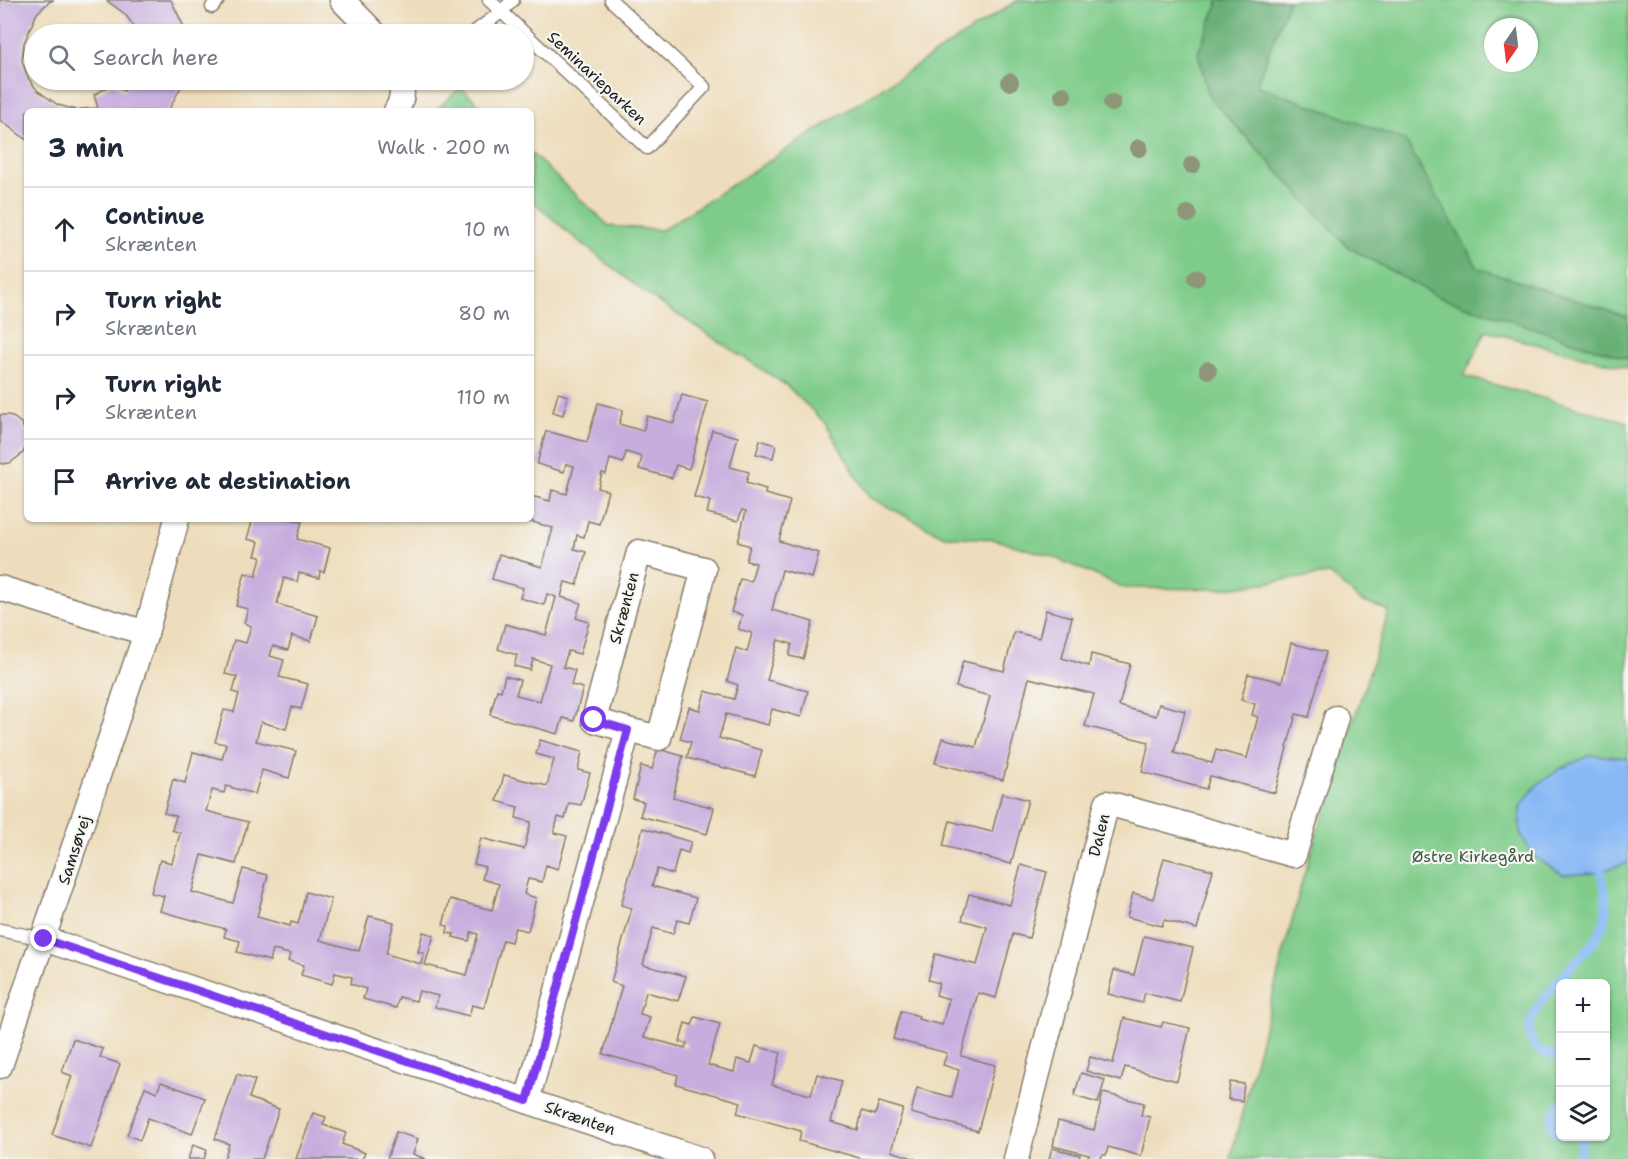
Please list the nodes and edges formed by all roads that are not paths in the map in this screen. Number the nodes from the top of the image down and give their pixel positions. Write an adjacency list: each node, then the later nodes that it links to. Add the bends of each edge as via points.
1 (342, 0): 6 (street)
2 (489, 0): 5 (lane, Seminarieparken)
3 (513, 0): 5 (lane)
4 (611, 0): 9 (lane, Seminarieparken, via 704,87 647,147)
5 (501, 12): 7 (lane); 8 (lane, Seminarieparken)
6 (365, 24)
7 (485, 24)
8 (514, 24)
9 (534, 43)
10 (176, 522): 12 (street, Samsøvej)
11 (0, 588): 12 (street)
12 (146, 633): 16 (street, Samsøvej)
13 (1336, 718): 20 (street, Dalen, via 1294,855 1107,803)
14 (628, 730): 14 (street, Skrænten, via 659,738 704,569 639,552 594,720); 18 (street, Skrænten)
15 (0, 930): 16 (lane)
16 (44, 939): 17 (street, Samsøvej); 18 (street, Skrænten)
17 (0, 1066)
18 (527, 1101): 19 (street, Skrænten)
19 (700, 1159)
20 (1016, 1159)

